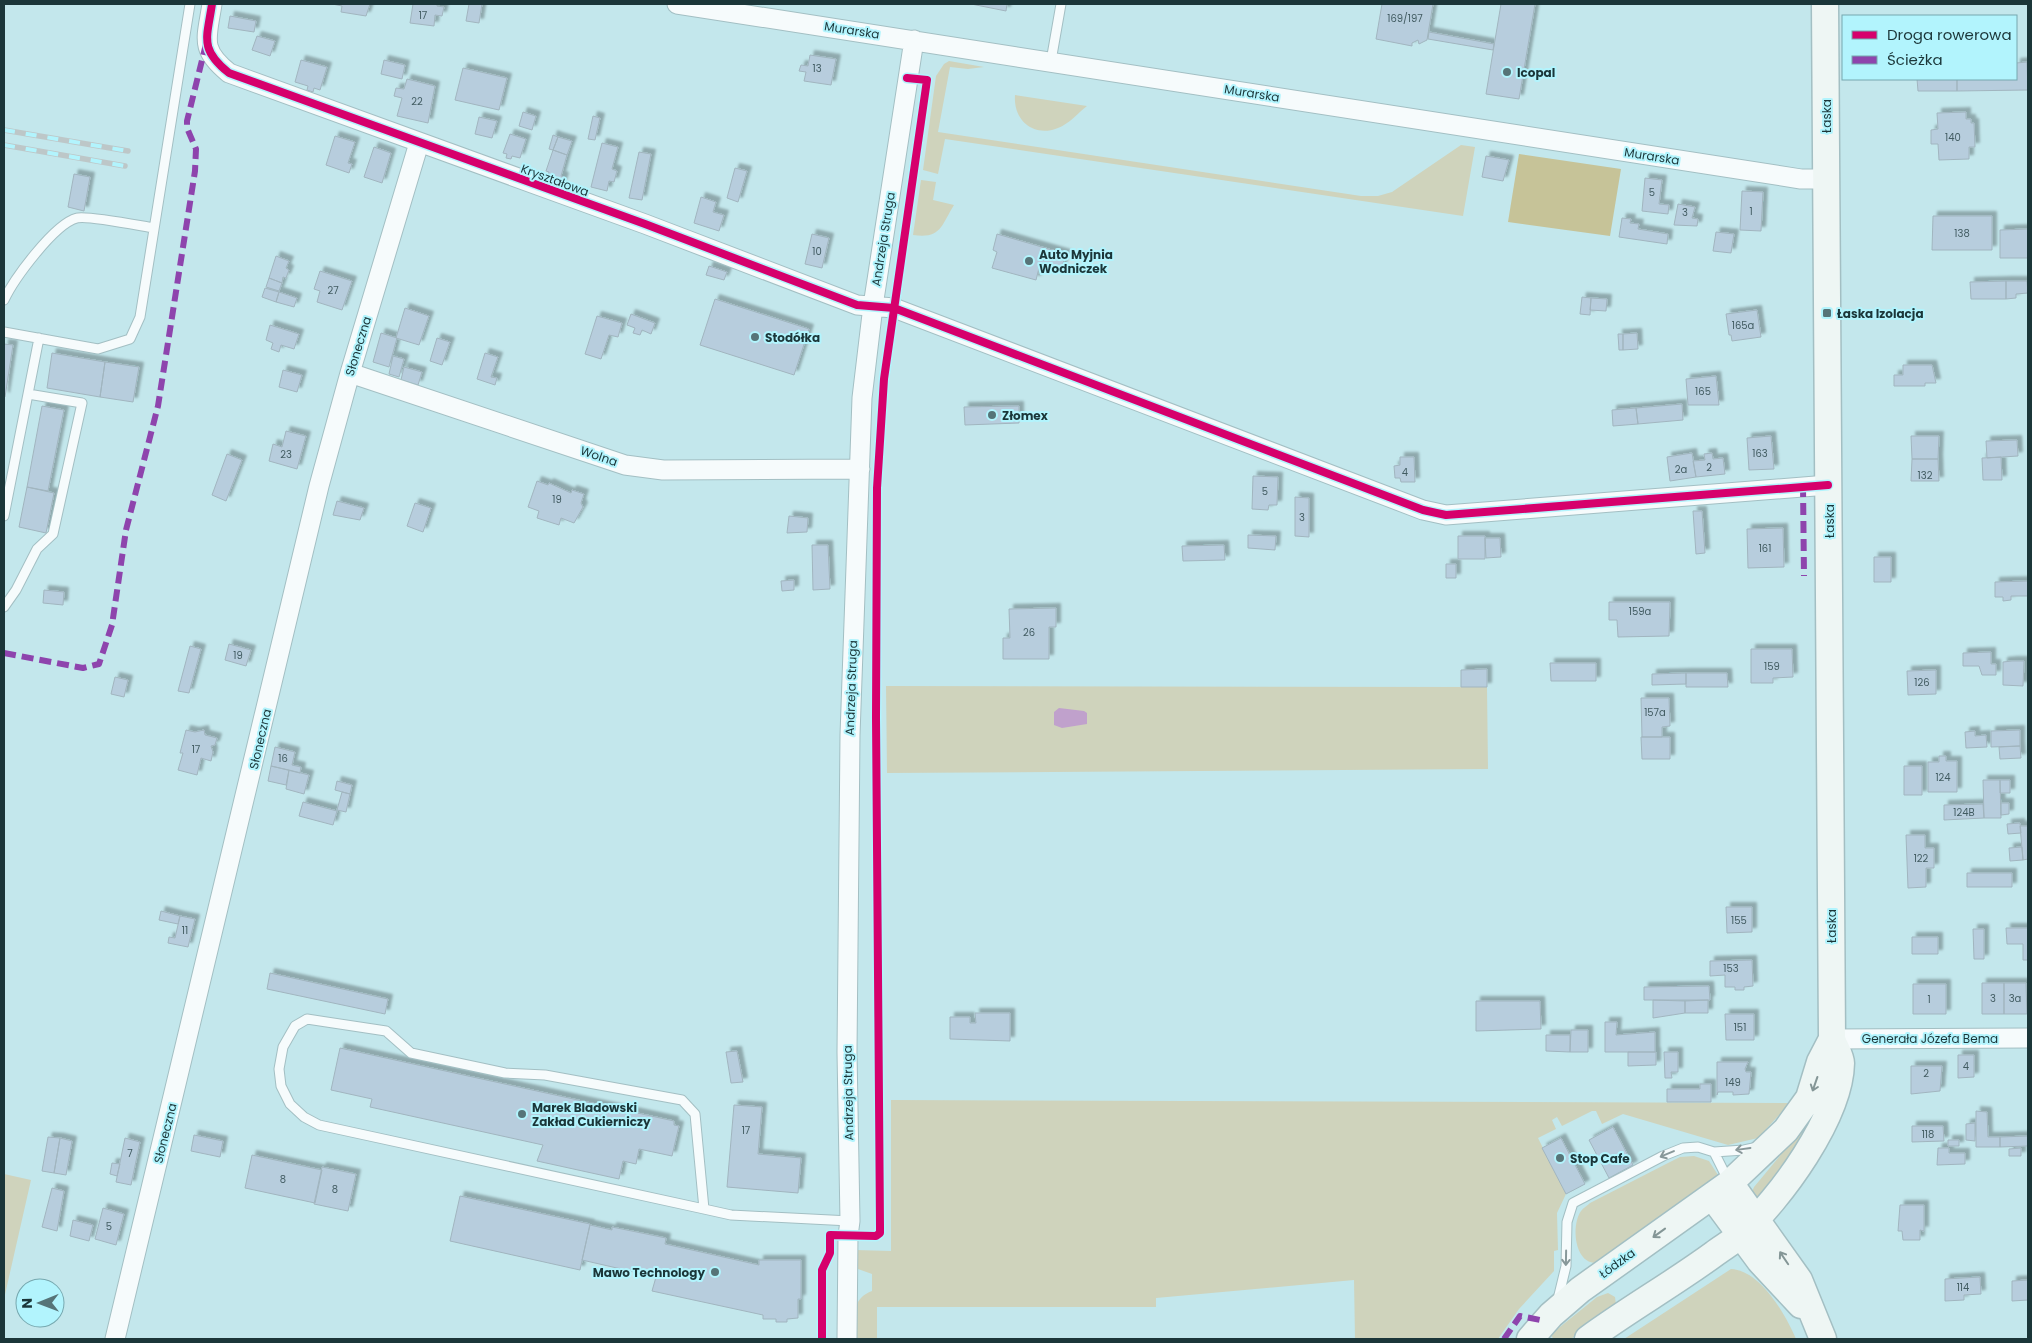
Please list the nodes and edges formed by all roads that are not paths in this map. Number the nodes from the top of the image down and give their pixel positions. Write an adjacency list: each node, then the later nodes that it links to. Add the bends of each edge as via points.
1 (190, 4): 10 (lane)
2 (212, 4): 8 (street, Kryształowa, via 207,46 213,60 229,73)
3 (677, 4): 6 (street, Murarska)
4 (1061, 4): 7 (lane)
5 (1825, 4): 9 (main road, Łaska)
6 (914, 40): 7 (street, Murarska); 12 (street, Andrzeja Struga)
7 (1051, 61): 9 (street, Murarska, via 1801,179)
8 (419, 143): 12 (street, Kryształowa, via 857,305); 15 (street, Słoneczna)
9 (1827, 179): 18 (main road, Łaska)
10 (154, 228): 11 (lane, via 78,218 55,232 26,266); 14 (lane, via 140,317 130,339 98,349)
11 (4, 300)
12 (873, 306): 17 (street, Andrzeja Struga, via 862,398); 18 (street, Kryształowa, via 894,308 1423,510 1446,515)
13 (4, 332): 14 (lane)
14 (39, 338): 16 (lane)
15 (350, 372): 17 (street, Wolna, via 625,465 663,470); 32 (street, Słoneczna, via 319,486)
16 (28, 394): 19 (lane); 20 (lane, via 82,403 53,534 37,548)
17 (860, 469): 27 (street, Andrzeja Struga, via 850,736 847,1052)
18 (1828, 485): 22 (main road, Łaska)
19 (4, 516)
20 (4, 607)
21 (2028, 1038): 22 (street, Generała Józefa Bema)
22 (1832, 1039): 23 (main road, Łaska, one-way to 23, via 1820,1062 1809,1098 1799,1115); 28 (main road, Łaska, via 1841,1062 1830,1108 1800,1164)
23 (1771, 1145): 24 (lane, one-way to 24); 25 (main road, Łaska)
24 (1714, 1152): 25 (lane); 29 (lane, one-way to 29, via 1683,1148 1573,1203 1567,1222 1564,1280)
25 (1721, 1189): 28 (main road); 29 (main road, Łódzka, one-way to 29, via 1580,1290)
26 (704, 1209): 26 (lane, via 695,1114 682,1100 545,1075 505,1073 430,1057 410,1052 386,1031 322,1020 307,1019 295,1026 283,1047 279,1069 281,1086 290,1104 304,1117 319,1124); 27 (lane, via 731,1215)
27 (850, 1222): 33 (street, Andrzeja Struga)
28 (1748, 1228): 30 (main road, via 1783,1287); 31 (main road)
29 (1551, 1315): 34 (main road, Łódzka)
30 (1818, 1328)
31 (1591, 1338)
32 (115, 1339)
33 (847, 1339)
34 (1530, 1339)

